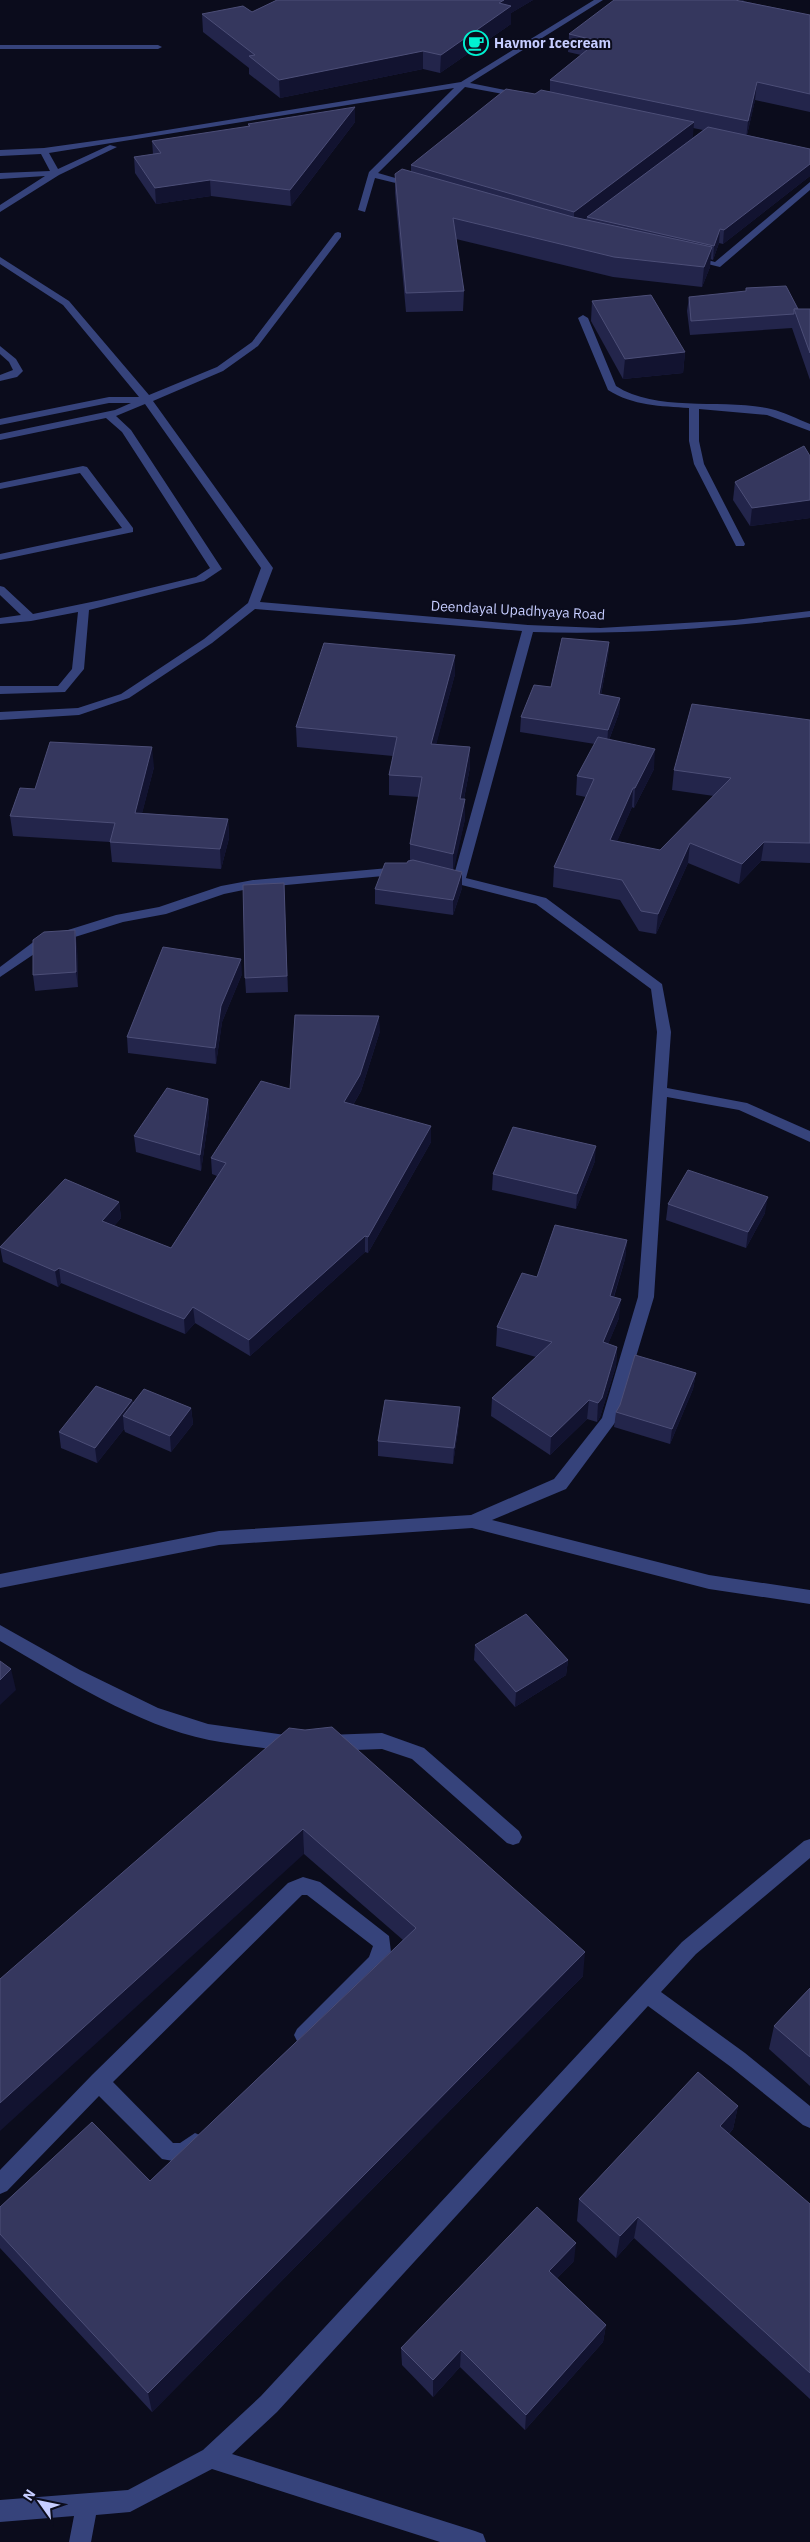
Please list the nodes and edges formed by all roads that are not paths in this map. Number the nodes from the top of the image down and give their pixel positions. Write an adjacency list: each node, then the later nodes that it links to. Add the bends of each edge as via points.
1 (599, 0): 4 (street)
2 (0, 47): 3 (street)
3 (158, 47)
4 (463, 84): 5 (street); 6 (street); 10 (street)
5 (531, 98)
6 (130, 140): 7 (street); 9 (street)
7 (44, 152): 8 (street); 9 (street)
8 (0, 154)
9 (56, 173): 11 (street); 14 (street)
10 (372, 174): 13 (street); 15 (street)
11 (0, 176)
12 (810, 185): 17 (street, via 717,265)
13 (425, 189)
14 (0, 209)
15 (362, 210)
16 (338, 235): 22 (street, via 255,344 220,369)
17 (678, 256)
18 (0, 260): 22 (street, via 66,303)
19 (583, 318): 23 (street, via 612,388 623,395 648,402)
20 (0, 349): 21 (street, via 18,371)
21 (0, 378)
22 (147, 400): 24 (street); 25 (street, via 109,400); 32 (street, via 267,568)
23 (694, 406): 26 (street, via 769,412); 29 (street, via 694,441 699,464)
24 (108, 414): 27 (street); 33 (street, via 126,430 216,569 200,579)
25 (0, 422)
26 (810, 428)
27 (0, 437)
28 (0, 486): 30 (street, via 83,470 129,530)
29 (740, 544)
30 (0, 558)
31 (0, 589): 35 (street)
32 (253, 605): 37 (street, Deendayal Upadhyaya Road); 39 (street, via 208,641 125,696 79,711)
33 (84, 607): 35 (street); 38 (street, via 78,669 61,690)
34 (810, 614): 37 (street, Deendayal Upadhyaya Road, via 735,623 600,631)
35 (31, 618): 36 (street)
36 (0, 621)
37 (528, 628): 42 (street)
38 (0, 690)
39 (0, 716)
40 (413, 870): 43 (street, via 253,884 221,890 161,911 121,918 41,943)
41 (432, 874): 42 (street)
42 (459, 880): 44 (street, via 541,901 657,987 664,1032)
43 (0, 974)
44 (660, 1091): 45 (street, via 742,1106); 46 (street, via 646,1297 609,1420 560,1484)
45 (810, 1137)
46 (472, 1522): 47 (street, via 219,1538); 48 (street, via 709,1582)
47 (0, 1581)
48 (810, 1597)
49 (0, 1632): 50 (street, via 74,1675 153,1714 208,1732 306,1746 382,1741 418,1753)
50 (513, 1837)
51 (810, 1847): 52 (street, via 689,1948)
52 (648, 1994): 55 (street); 58 (street, via 269,2404)
53 (294, 2045): 54 (street, via 376,1963 382,1952 382,1942 313,1888 303,1886 296,1888)
54 (99, 2082): 56 (street, via 168,2152 184,2153); 57 (street)
55 (810, 2118)
56 (205, 2133)
57 (0, 2184)
58 (211, 2458): 59 (street, via 130,2501); 62 (street)
59 (87, 2504): 60 (street); 61 (street)
60 (0, 2511)
61 (80, 2542)
62 (475, 2542)

